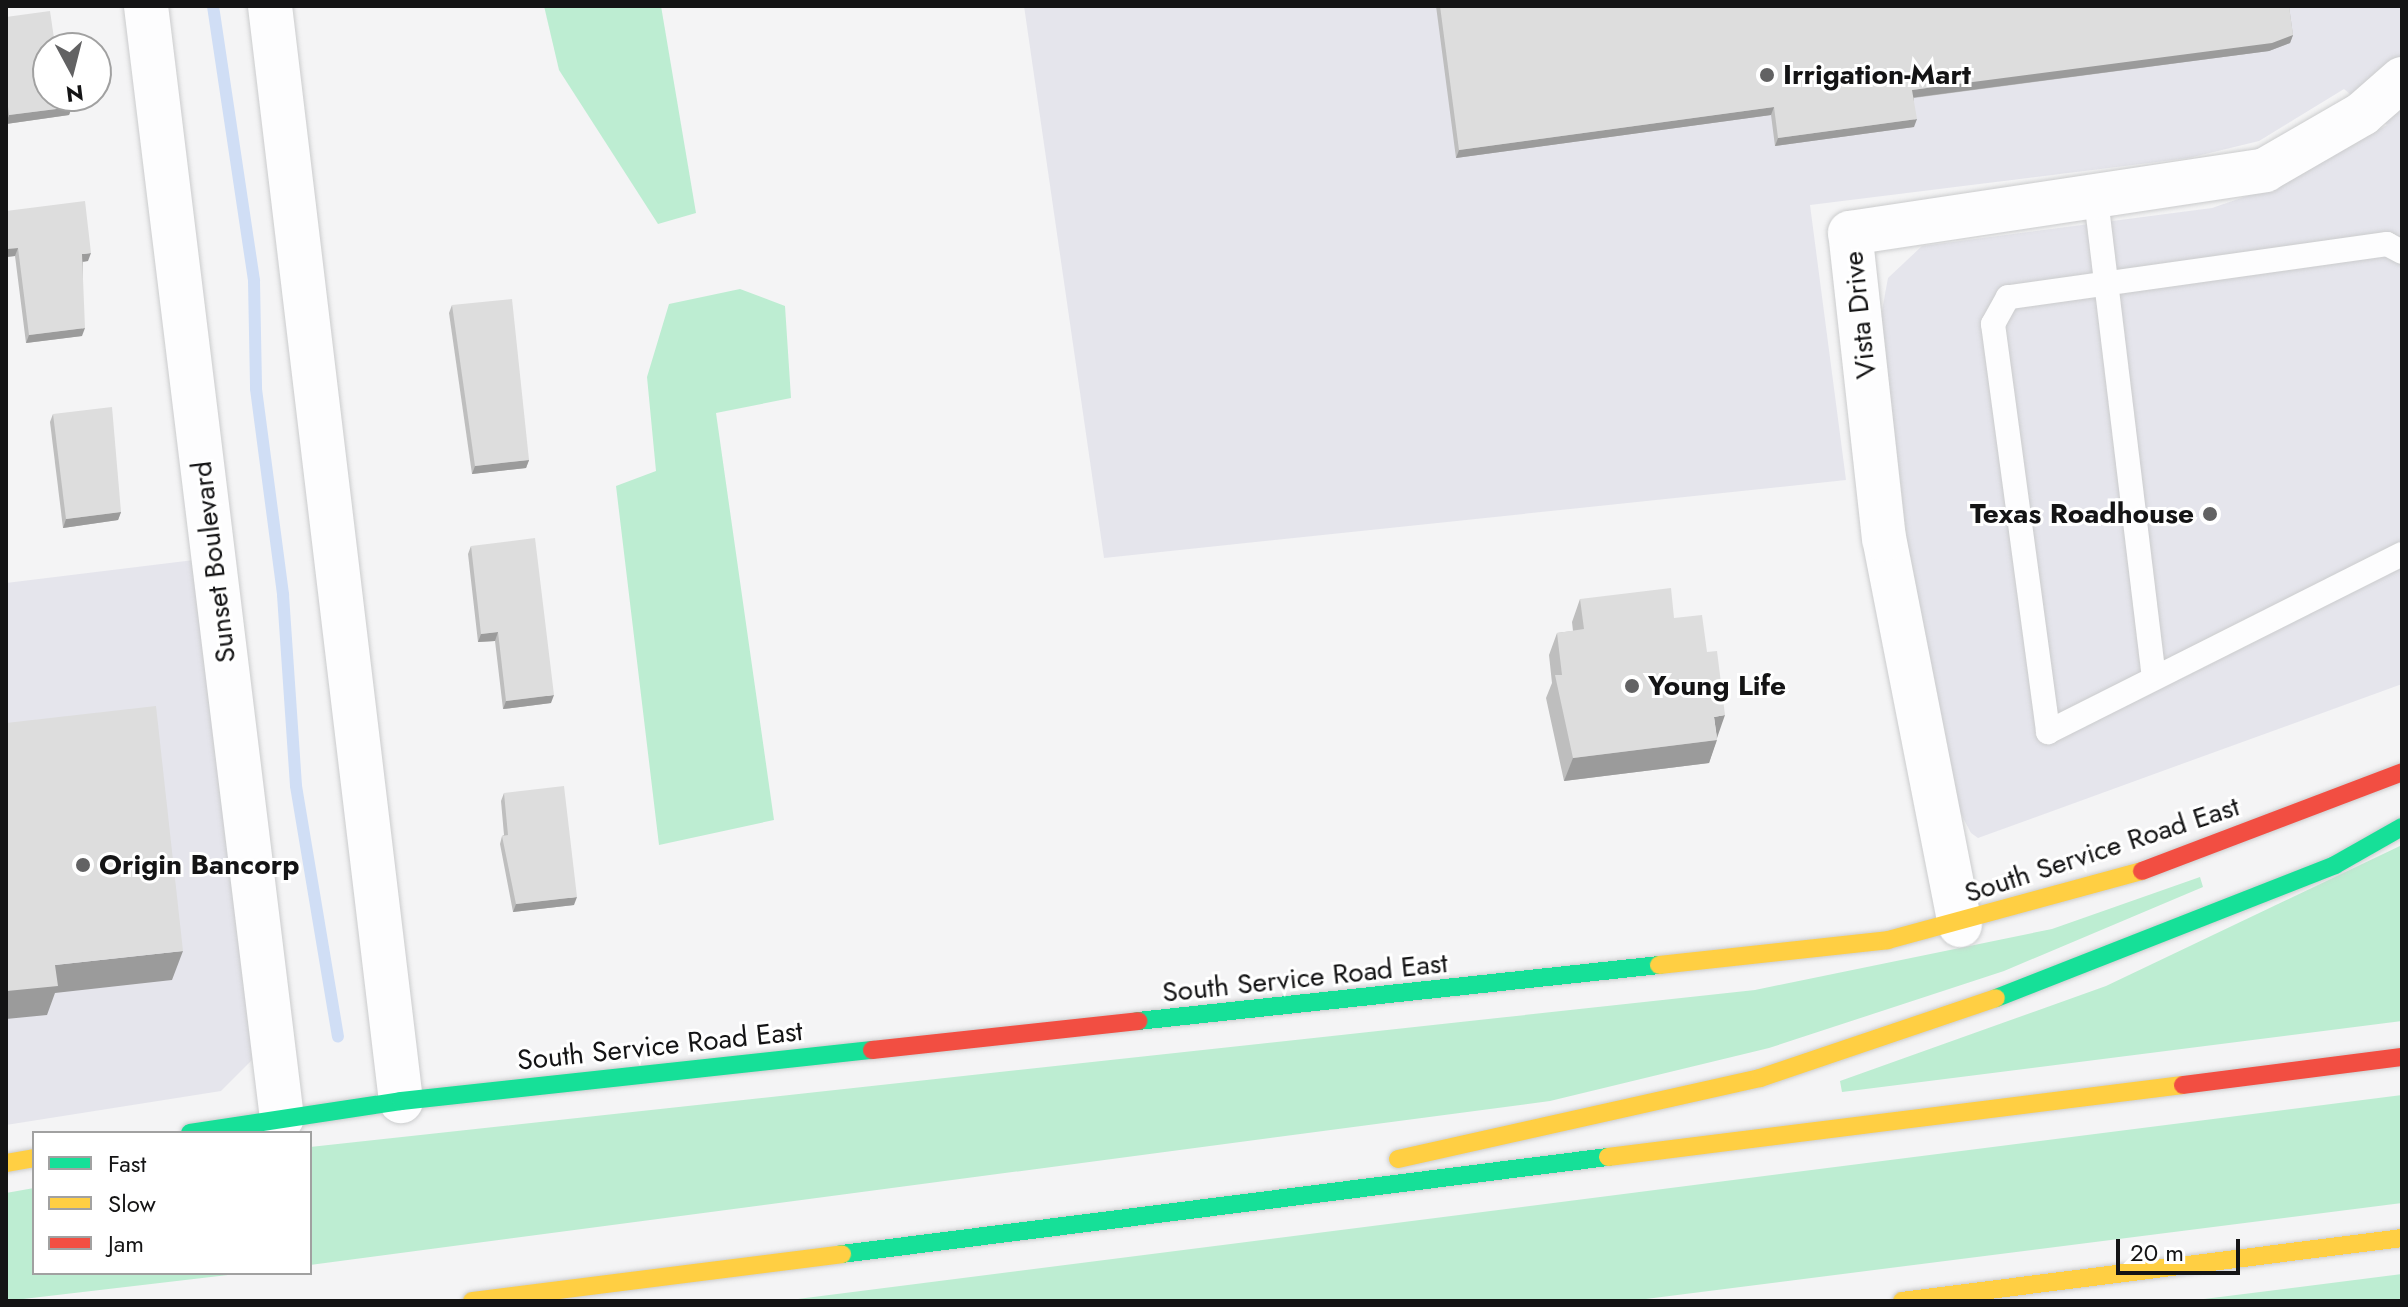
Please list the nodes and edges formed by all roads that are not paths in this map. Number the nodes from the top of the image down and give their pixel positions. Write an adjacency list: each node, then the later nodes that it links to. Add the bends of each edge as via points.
1 (146, 6): 14 (street, Sunset Boulevard)
2 (270, 6): 13 (street)
3 (2402, 79): 4 (street, Vista Drive, via 2362,114 2265,170)
4 (2096, 199): 6 (lane); 11 (street, Vista Drive, via 1850,233 1884,539)
5 (2402, 252): 6 (lane, via 2387,244)
6 (2106, 287): 8 (lane); 8 (lane, via 2008,297 1993,324 2048,732)
7 (2402, 554): 8 (lane)
8 (2153, 673)
9 (2402, 772): 11 (main road, South Service Road East, via 2193,855)
10 (2402, 827): 18 (main road, via 2335,865 1948,1017 1760,1078)
11 (1960, 925): 13 (main road, South Service Road East, via 1799,954)
12 (2402, 1057): 18 (main road)
13 (401, 1101): 14 (main road, South Service Road East)
14 (282, 1118): 15 (main road, South Service Road East)
15 (202, 1131)
16 (32, 1158): 17 (main road)
17 (6, 1163)
18 (1134, 1218): 20 (main road)
19 (2402, 1238): 21 (main road)
20 (472, 1301)
21 (1902, 1301)

